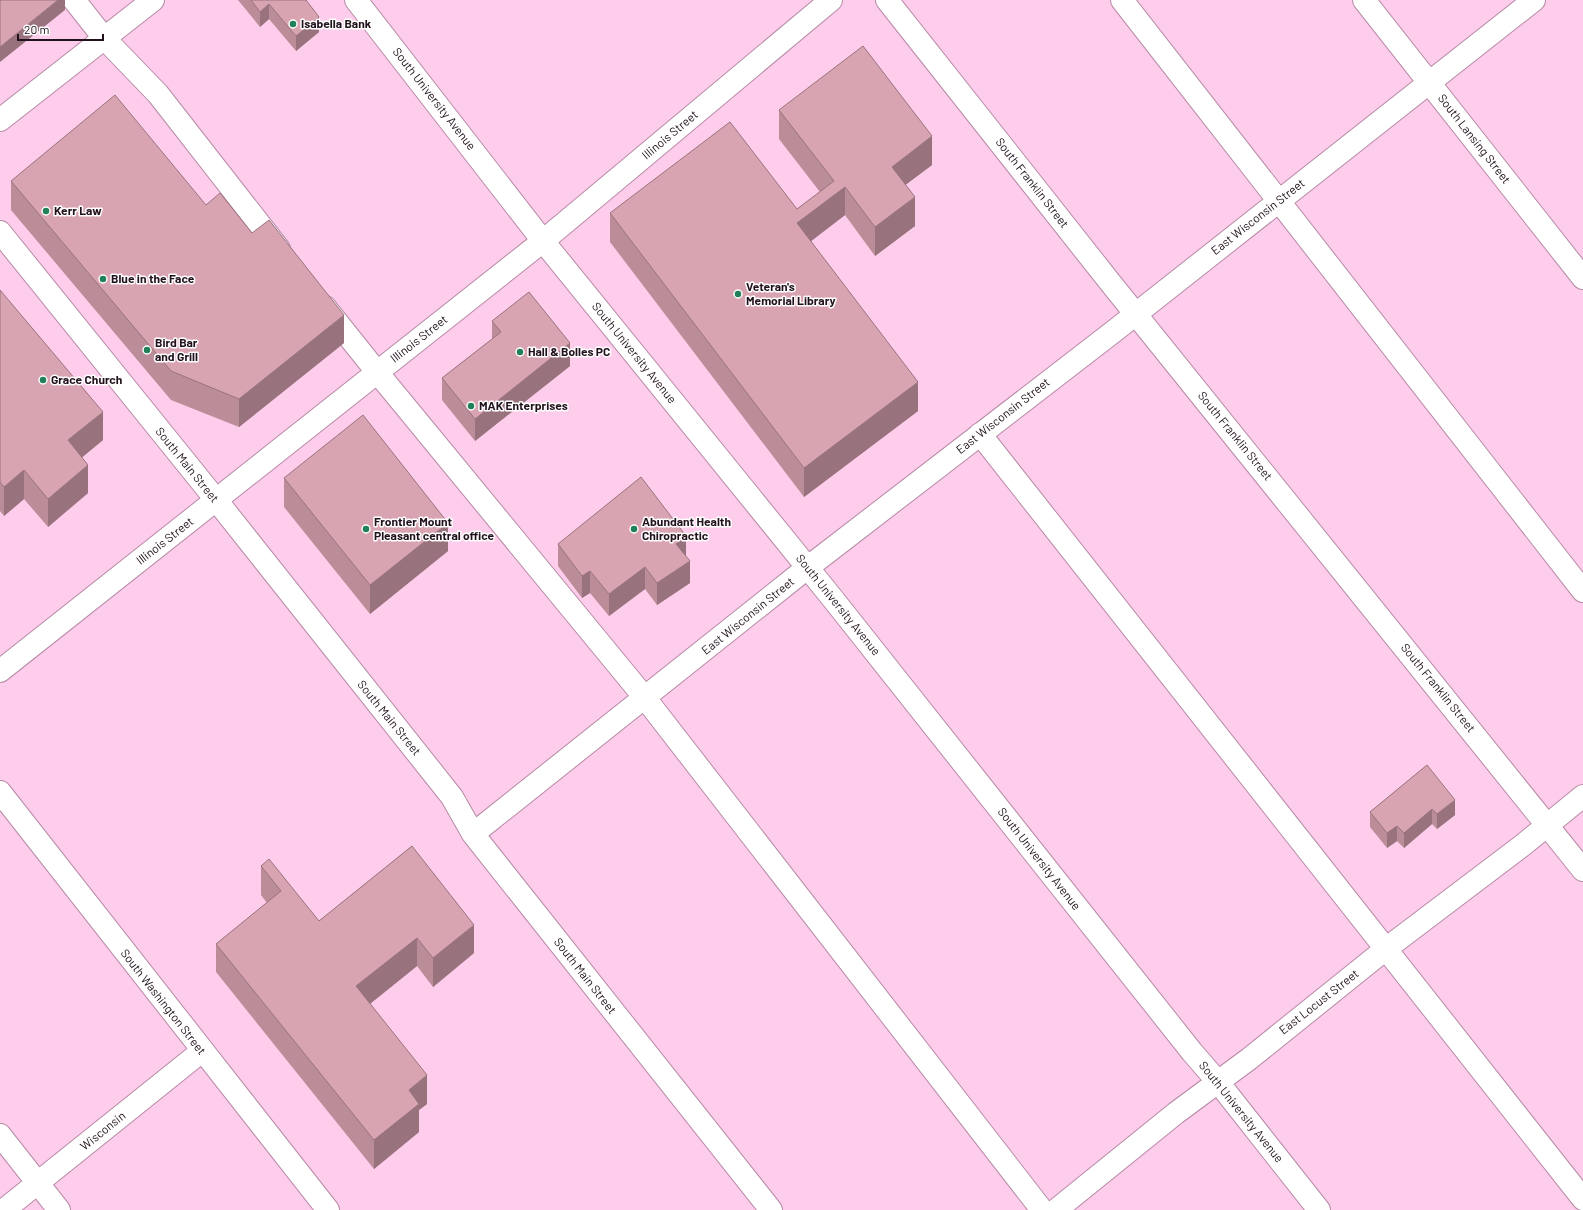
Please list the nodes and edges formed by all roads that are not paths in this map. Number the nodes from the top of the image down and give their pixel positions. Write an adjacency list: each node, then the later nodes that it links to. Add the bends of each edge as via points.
1 (74, 0): 9 (street)
2 (153, 0): 9 (street)
3 (356, 0): 14 (street, South University Avenue)
4 (831, 0): 14 (street, Illinois Street)
5 (887, 0): 18 (street, South Franklin Street)
6 (1122, 0): 12 (street)
7 (1364, 0): 10 (street, South Lansing Street)
8 (1534, 0): 10 (street, East Wisconsin Street)
9 (104, 38): 11 (street); 15 (street, via 158,94)
10 (1430, 82): 12 (street, East Wisconsin Street); 16 (street, South Lansing Street)
11 (0, 120)
12 (1280, 200): 18 (street, East Wisconsin Street); 23 (street)
13 (0, 232): 21 (street, South Main Street)
14 (543, 241): 19 (street, Illinois Street); 22 (street, South University Avenue)
15 (293, 266)
16 (1583, 278)
17 (312, 290): 19 (street)
18 (1136, 313): 20 (street, East Wisconsin Street); 28 (street, South Franklin Street)
19 (377, 372): 21 (street, Illinois Street); 25 (street)
20 (980, 434): 22 (street, East Wisconsin Street); 31 (street)
21 (217, 501): 24 (street, Illinois Street); 29 (street, South Main Street, via 452,797)
22 (807, 568): 25 (street, East Wisconsin Street); 33 (street, South University Avenue)
23 (1583, 591)
24 (0, 671)
25 (645, 698): 29 (street, East Wisconsin Street); 41 (street)
26 (0, 792): 32 (street, South Washington Street)
27 (1583, 796): 28 (street, East Locust Street)
28 (1548, 825): 30 (street, South Franklin Street); 31 (street, East Locust Street)
29 (473, 834): 40 (street, South Main Street)
30 (1583, 870)
31 (1387, 948): 33 (street, East Locust Street); 36 (street)
32 (202, 1051): 35 (street, Wisconsin); 39 (street, South Washington Street)
33 (1218, 1082): 42 (street, East Locust Street); 43 (street, South University Avenue)
34 (0, 1135): 35 (street)
35 (38, 1183): 37 (street, Wisconsin); 38 (street)
36 (1583, 1199)
37 (4, 1210)
38 (59, 1210)
39 (328, 1210)
40 (770, 1210)
41 (1042, 1210)
42 (1056, 1210)
43 (1320, 1210)

